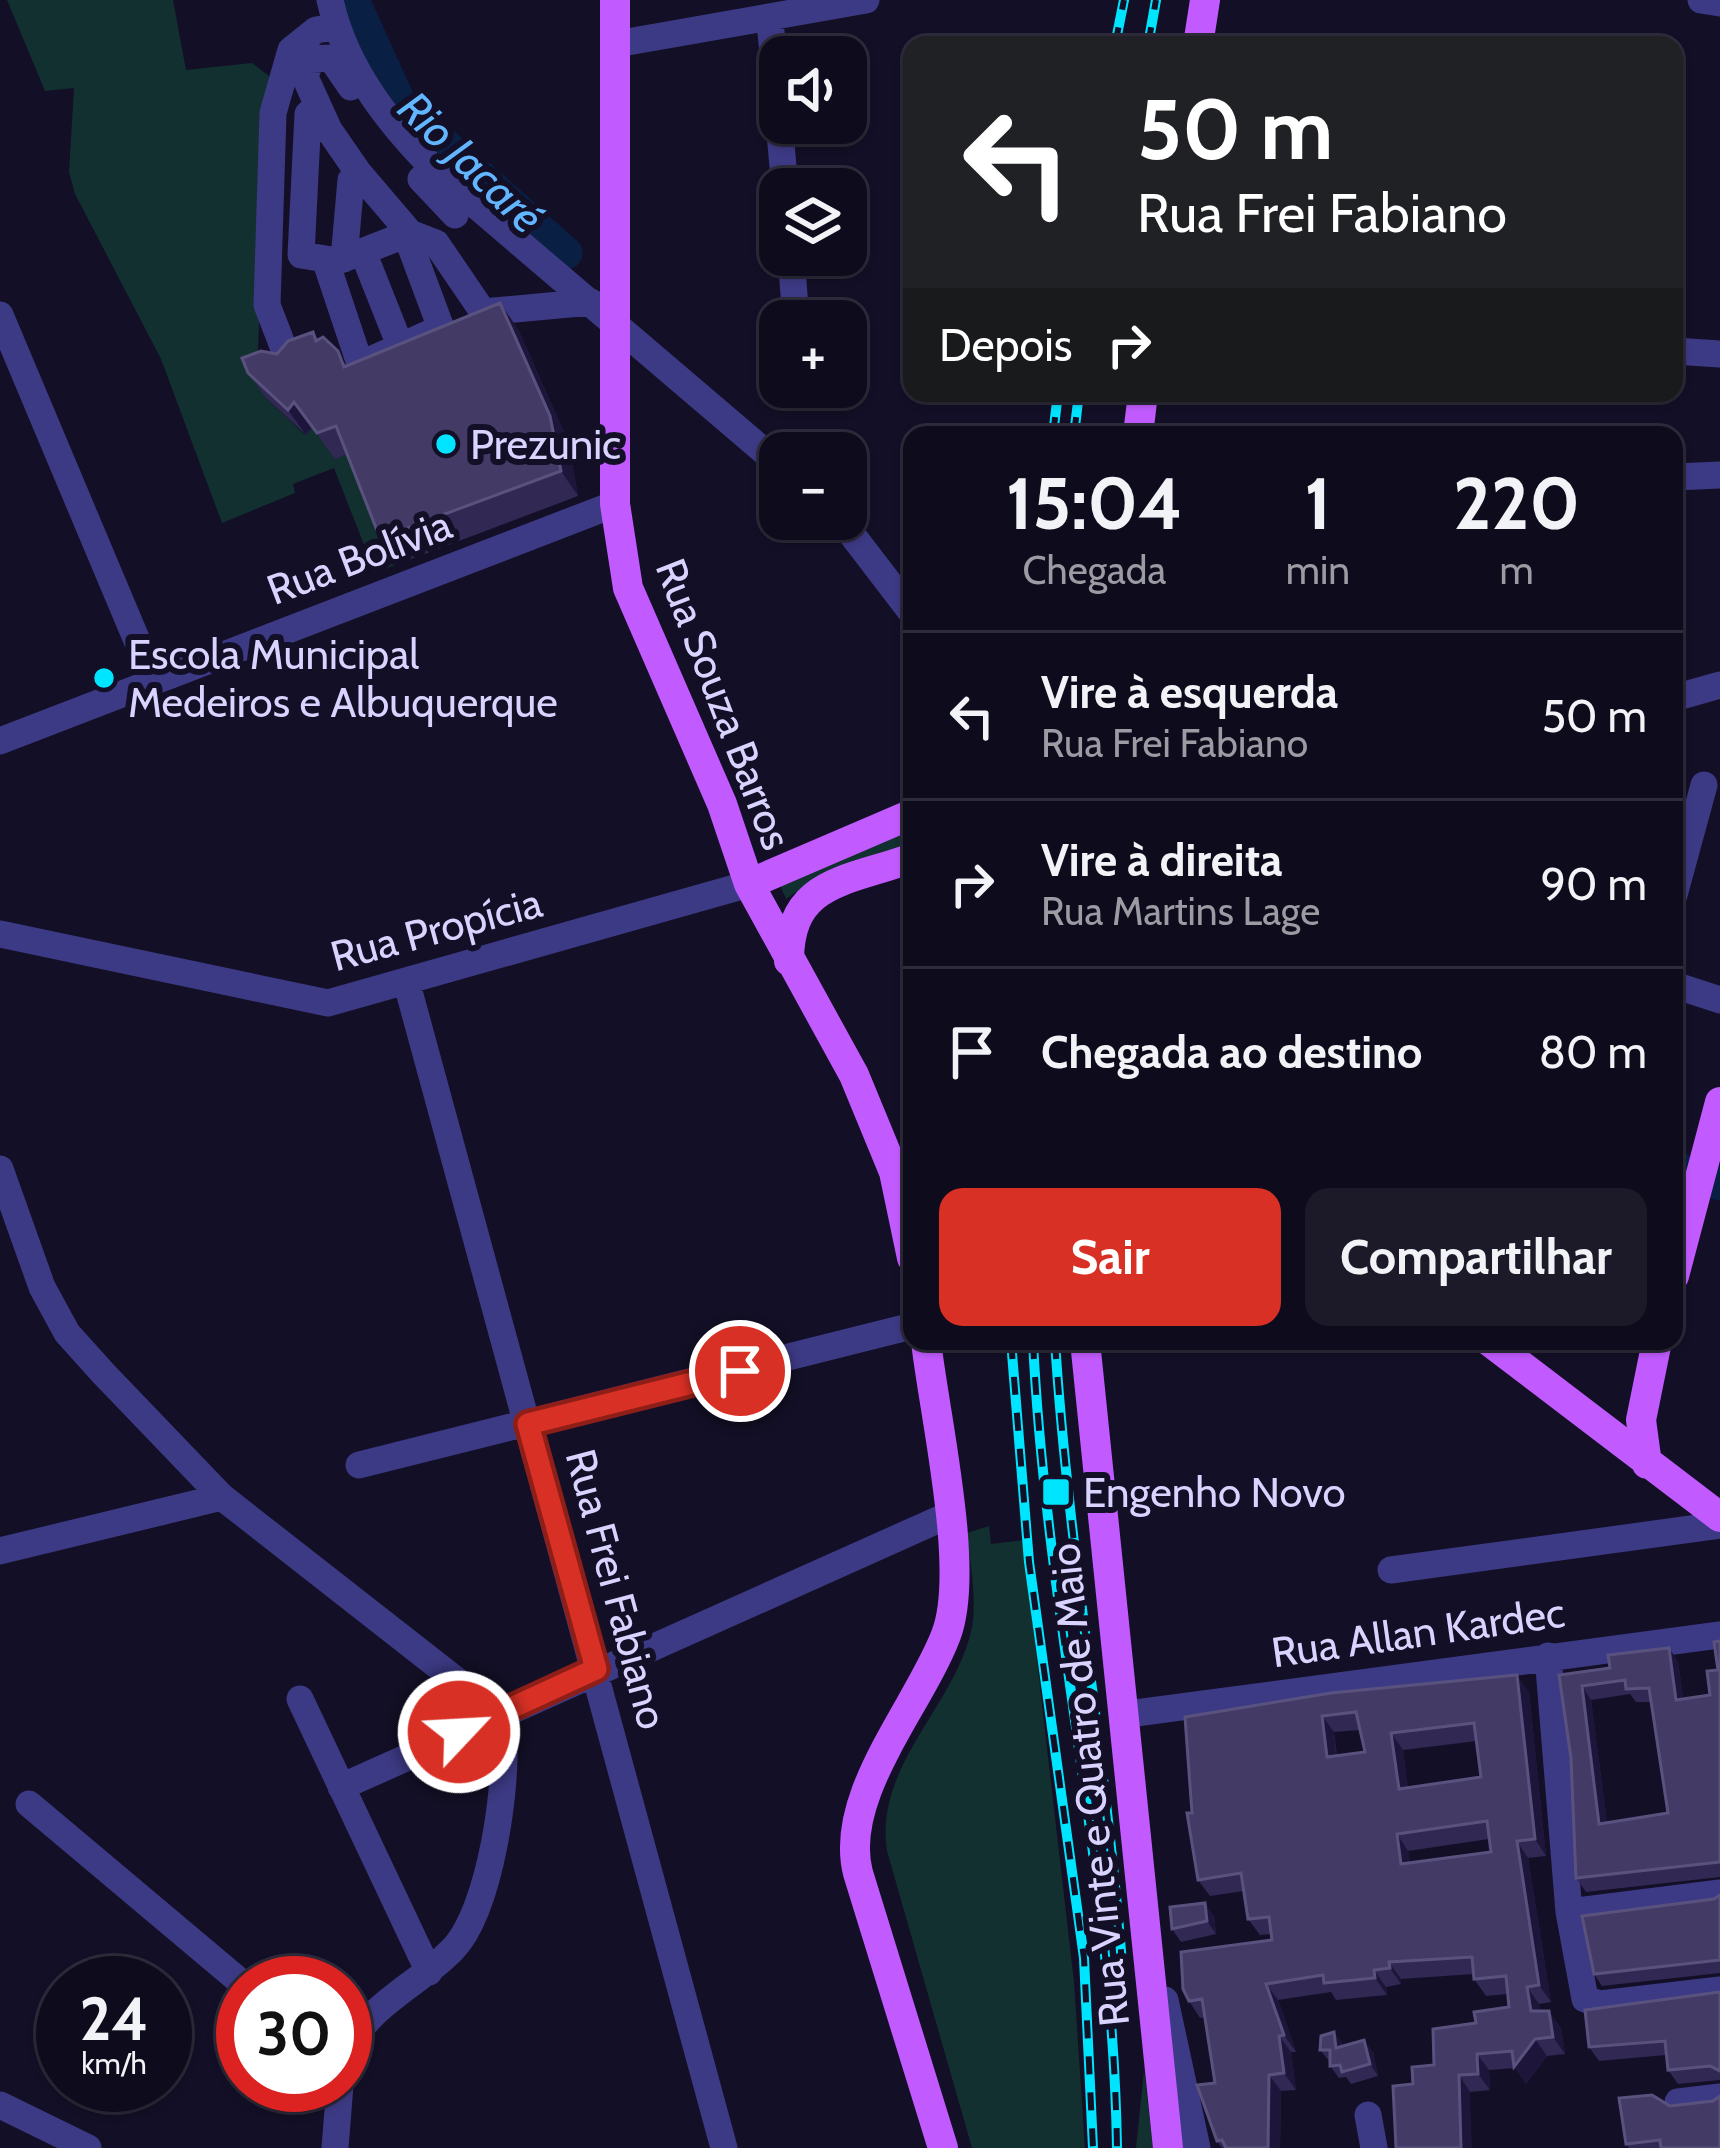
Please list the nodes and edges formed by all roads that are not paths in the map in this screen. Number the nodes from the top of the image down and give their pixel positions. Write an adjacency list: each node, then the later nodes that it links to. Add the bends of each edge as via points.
1 (615, 0): 9 (main road, Rua Souza Barros)
2 (866, 0): 7 (street)
3 (1205, 0): 8 (main road)
4 (1701, 0): 5 (street)
5 (1720, 3)
6 (333, 13): 13 (street, via 394,130); 22 (street, via 291,50 273,112 267,305)
7 (770, 21): 9 (street); 11 (street)
8 (1199, 36)
9 (616, 44): 18 (main road, Rua Souza Barros)
10 (317, 106): 12 (street); 13 (street, via 305,77 311,59 322,55 338,63 368,118); 15 (street, via 308,114 299,251 306,258)
11 (783, 168)
12 (358, 172): 14 (street); 15 (street)
13 (464, 208): 14 (street); 16 (street)
14 (415, 235): 15 (street); 16 (street, via 483,312); 19 (street, via 441,328)
15 (344, 257): 19 (street); 19 (street, via 358,358)
16 (591, 302): 18 (street)
17 (0, 315): 29 (street)
18 (618, 327): 23 (street); 26 (main road, Rua Souza Barros)
19 (401, 348)
20 (1683, 352): 21 (street)
21 (1720, 354)
22 (289, 362)
23 (759, 447)
24 (1720, 475): 25 (street)
25 (1683, 477)
26 (614, 504): 29 (street, Rua Bolívia); 37 (main road, Rua Souza Barros, via 628,588 722,804)
27 (856, 540): 28 (street)
28 (903, 601)
29 (154, 682): 32 (street, Rua Bolívia)
30 (1720, 685): 31 (street)
31 (1683, 695)
32 (0, 741)
33 (1704, 784): 36 (street)
34 (903, 818): 37 (main road)
35 (903, 862): 39 (main road, via 807,899 791,921)
36 (1683, 862)
37 (738, 888): 39 (main road, Rua Souza Barros, via 764,913); 40 (street, Rua Propícia)
38 (0, 934): 40 (street, Rua Propícia, via 311,1001)
39 (789, 962): 45 (main road, Rua Souza Barros, via 854,1075)
40 (407, 984): 52 (street, Rua Frei Fabiano)
41 (1683, 988): 42 (street)
42 (1720, 1000)
43 (1720, 1102): 46 (main road)
44 (0, 1169): 55 (street, via 67,1333)
45 (903, 1185)
46 (1683, 1242)
47 (903, 1327): 52 (street)
48 (927, 1350): 56 (main road)
49 (1086, 1350): 65 (main road, Rua Vinte e Quatro de Maio)
50 (1501, 1350): 53 (main road)
51 (1655, 1350): 53 (main road, via 1641,1420)
52 (528, 1424): 54 (street); 62 (street, Rua Frei Fabiano)
53 (1647, 1464): 57 (main road)
54 (359, 1465)
55 (222, 1497): 58 (street); 64 (street)
56 (951, 1514): 62 (street); 83 (main road, via 952,1619 852,1832)
57 (1720, 1521): 59 (street)
58 (0, 1551)
59 (1391, 1570)
60 (1720, 1635): 61 (street, Rua Allan Kardec)
61 (1548, 1656): 65 (street, Rua Allan Kardec); 69 (street)
62 (596, 1669): 64 (street); 82 (street, Rua Frei Fabiano)
63 (300, 1699): 66 (street)
64 (498, 1713): 66 (street); 72 (street, via 504,1772 483,1883 467,1932)
65 (1128, 1714): 70 (main road, Rua Vinte e Quatro de Maio)
66 (341, 1787): 72 (street)
67 (29, 1804): 71 (street)
68 (1720, 1893): 69 (street)
69 (1569, 1912): 73 (street, via 1581,1992 1591,2003)
70 (1148, 1920): 84 (main road, Rua Vinte e Quatro de Maio); 85 (street)
71 (216, 1961)
72 (429, 1972): 74 (street)
73 (1720, 1990)
74 (372, 2016)
75 (1720, 2097): 76 (street)
76 (1678, 2102)
77 (0, 2105): 80 (street)
78 (338, 2112): 81 (street)
79 (1368, 2115): 86 (street)
80 (88, 2148)
81 (335, 2148)
82 (724, 2148)
83 (944, 2148)
84 (1168, 2148)
85 (1197, 2148)
86 (1374, 2148)

